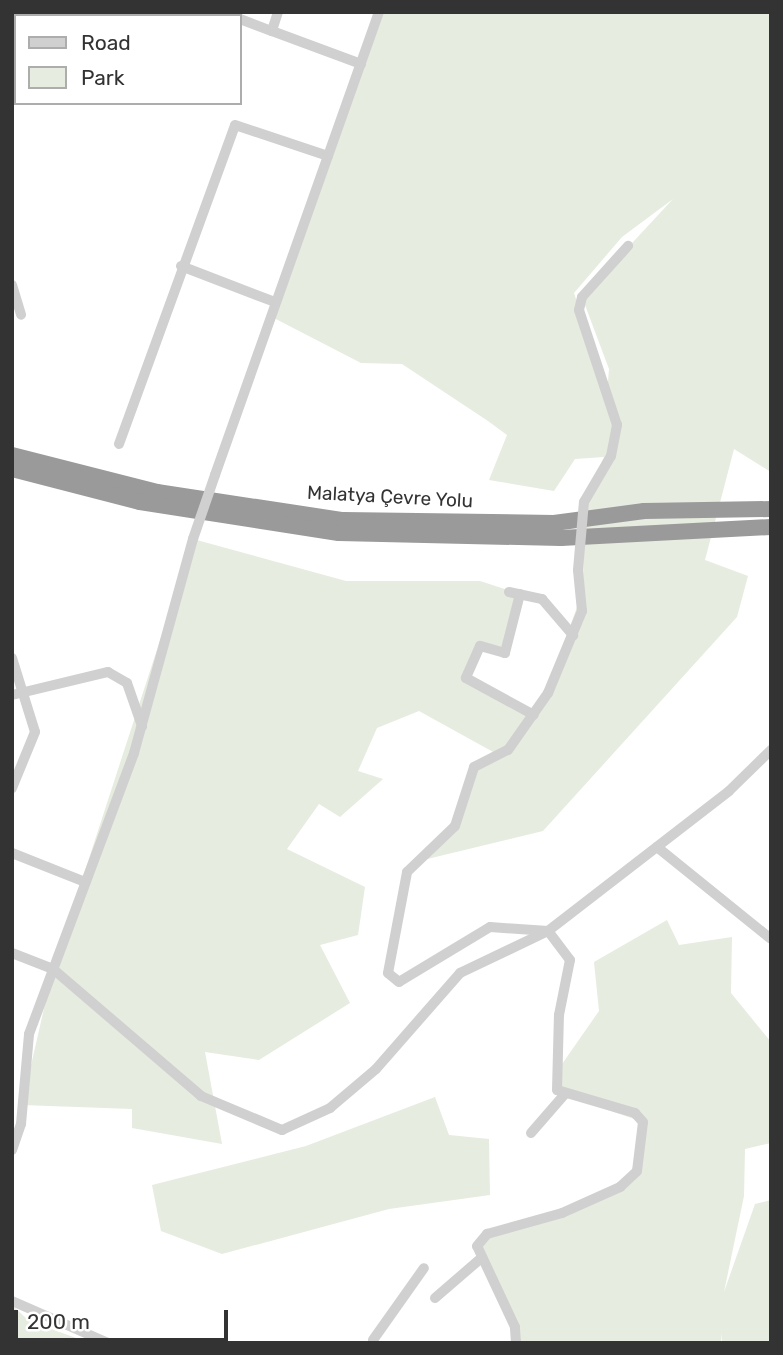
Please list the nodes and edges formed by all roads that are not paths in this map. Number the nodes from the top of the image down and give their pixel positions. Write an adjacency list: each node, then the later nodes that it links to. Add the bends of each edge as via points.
1 (278, 12): 4 (street)
2 (379, 12): 5 (street)
3 (242, 20): 4 (street)
4 (272, 31): 5 (street)
5 (361, 65): 6 (street)
6 (328, 156): 8 (street, via 234,125); 10 (street)
7 (628, 246): 17 (street, bridge, via 582,297 579,310 617,425 611,456 584,502 578,570 582,611)
8 (181, 266): 10 (street); 12 (street)
9 (12, 285): 11 (street)
10 (275, 302): 21 (street, bridge, via 160,641)
11 (21, 315)
12 (119, 444)
13 (12, 455): 15 (highway, Malatya Çevre Yolu, via 157,492 343,520 554,523 644,512)
14 (12, 469): 16 (highway, Malatya Çevre Yolu, via 139,502 339,533 547,538)
15 (771, 509)
16 (771, 527)
17 (573, 635): 20 (street); 20 (street, via 542,599 514,593 505,653 480,646 466,678)
18 (12, 658): 19 (street)
19 (18, 693): 21 (street, via 96,672 117,674 127,683); 23 (street, via 35,732)
20 (534, 715): 27 (street, via 508,750 474,767 456,826 407,872 388,973 399,982 490,927)
21 (142, 726): 26 (street)
22 (771, 750): 24 (street)
23 (12, 788)
24 (657, 847): 27 (street); 28 (street)
25 (12, 853): 26 (street)
26 (85, 882): 30 (street)
27 (548, 931): 30 (street, via 460,973 376,1069 330,1108 282,1130 201,1096); 31 (street, via 570,960 552,1077)
28 (771, 939)
29 (12, 953): 30 (street)
30 (53, 969): 33 (street, via 29,1034 21,1124)
31 (564, 1095): 32 (street); 34 (street, via 635,1113 643,1122 637,1171 620,1187 562,1213 487,1234 477,1246)
32 (531, 1133)
33 (12, 1150)
34 (479, 1260): 36 (street); 40 (street, via 515,1327)
35 (424, 1268): 38 (street)
36 (435, 1298)
37 (12, 1301): 39 (street)
38 (375, 1342)
39 (108, 1343)
40 (516, 1343)

